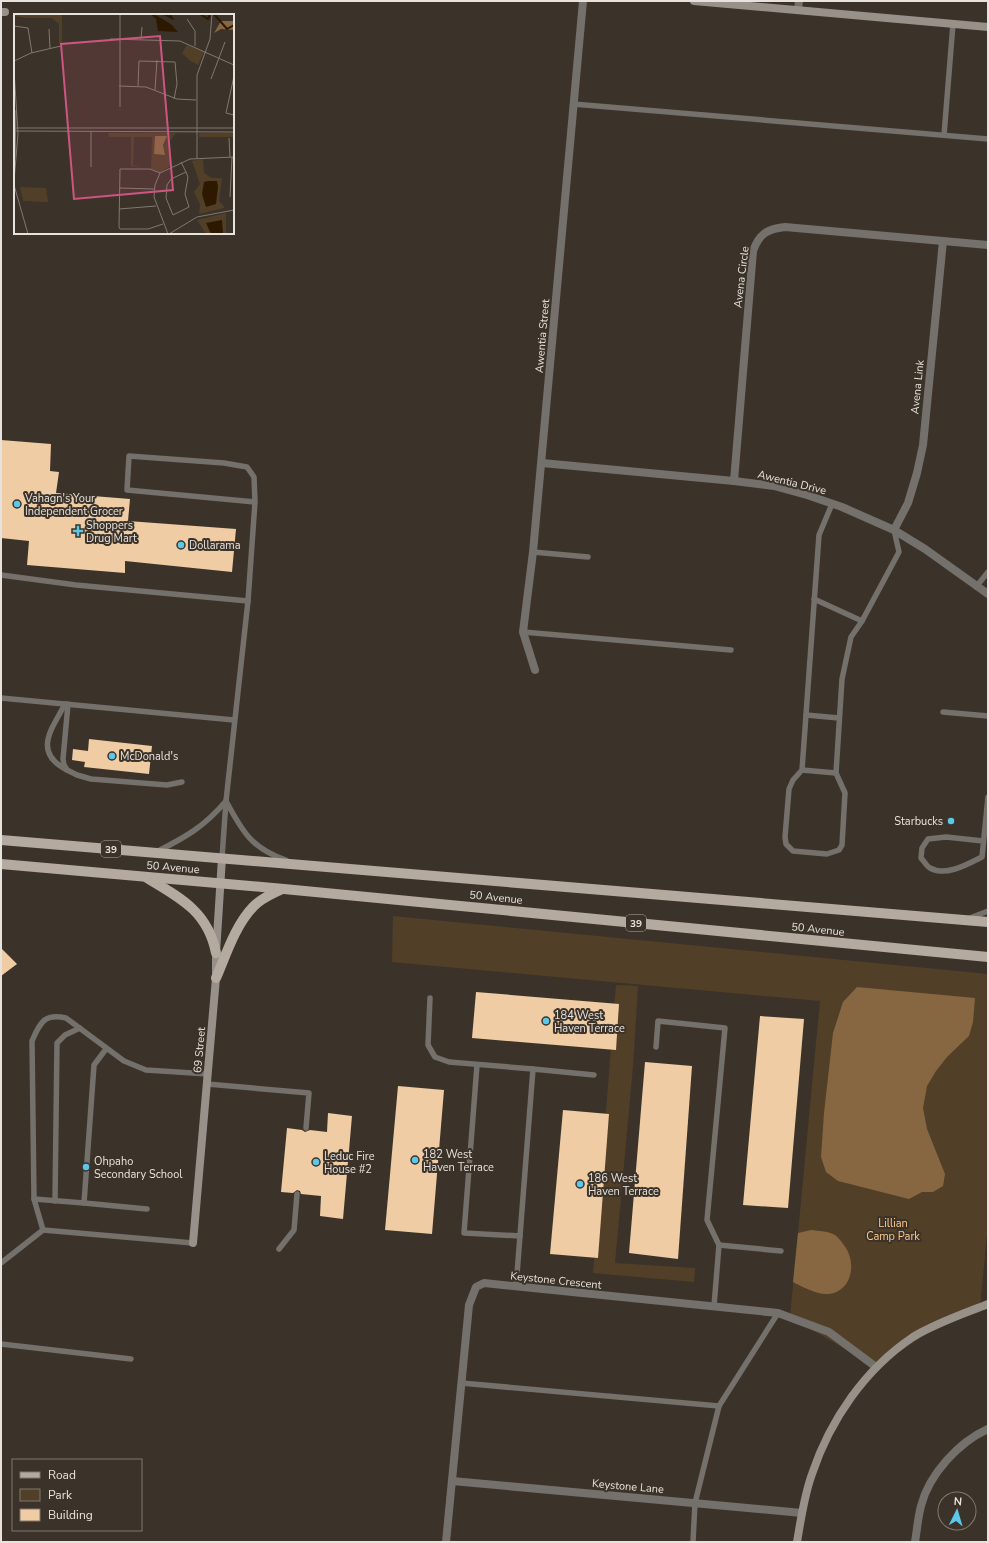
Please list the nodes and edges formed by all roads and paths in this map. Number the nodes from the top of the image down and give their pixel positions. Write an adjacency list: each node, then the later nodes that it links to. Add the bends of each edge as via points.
1 (583, 1): 7 (street, Awentia Street)
2 (694, 1): 4 (street)
3 (799, 1): 4 (street)
4 (798, 10): 5 (street)
5 (953, 24): 6 (street); 8 (lane)
6 (988, 27)
7 (573, 104): 8 (lane); 12 (street, Awentia Street)
8 (944, 135): 9 (lane)
9 (988, 139)
10 (943, 241): 11 (street, Avena Circle); 13 (street, Avena Circle, via 785,227 767,230 761,235 753,251); 16 (street, Avena Link, via 923,445 908,503)
11 (988, 245)
12 (542, 463): 13 (street, Awentia Drive); 17 (street, Awentia Street)
13 (734, 481): 15 (street, Awentia Drive, via 774,486)
14 (255, 502): 14 (lane, via 254,477 247,467 129,456 127,490); 24 (lane)
15 (832, 504): 16 (street, Awentia Drive); 23 (lane, via 819,535)
16 (894, 530): 21 (street, Awentia Drive, via 925,548); 25 (lane, via 899,552)
17 (533, 552): 18 (lane); 26 (street, Awentia Street)
18 (588, 558)
19 (988, 572): 21 (lane)
20 (1, 575): 24 (lane, via 76,585)
21 (976, 587): 22 (street, Awentia Drive)
22 (988, 594)
23 (814, 599): 25 (lane); 32 (lane)
24 (248, 600): 35 (lane)
25 (862, 621): 34 (lane, via 851,637 842,679)
26 (523, 632): 27 (lane); 28 (street, Awentia Street)
27 (731, 650)
28 (535, 670)
29 (1, 698): 30 (lane)
30 (67, 704): 35 (lane); 37 (lane, via 63,759 67,770); 37 (lane, via 49,734 47,746 48,754 56,765)
31 (943, 712): 33 (lane)
32 (806, 715): 34 (lane); 36 (lane)
33 (988, 716)
34 (839, 718): 38 (lane)
35 (234, 720): 41 (lane)
36 (802, 770): 38 (lane); 38 (lane, via 793,780 790,789 786,844 793,851 827,854 839,850 842,845 845,792)
37 (73, 773): 39 (lane, via 91,779 166,785)
38 (836, 773)
39 (182, 782)
40 (988, 797): 43 (lane)
41 (226, 801): 44 (lane, via 214,815 189,835); 45 (lane); 47 (lane, via 239,826 251,840 263,850)
42 (1, 840): 44 (main road, 50 Avenue / 39)
43 (983, 841): 43 (lane, via 982,857 956,870 929,868 922,858 922,848 928,839 946,837)
44 (155, 853): 45 (main road, 50 Avenue / 39)
45 (222, 858): 47 (main road, 50 Avenue / 39); 49 (street, 69 Street)
46 (1, 864): 48 (main road, 50 Avenue / 39)
47 (300, 865): 52 (main road, 50 Avenue / 39)
48 (146, 877): 49 (main road, 50 Avenue / 39); 54 (main road, via 176,895 194,910 210,932)
49 (221, 883): 50 (main road, 50 Avenue / 39); 54 (street, 69 Street)
50 (284, 889): 55 (main road, 50 Avenue / 39); 56 (main road, via 264,898 254,906 240,926)
51 (988, 911): 52 (lane)
52 (964, 920): 53 (main road, 50 Avenue / 39)
53 (988, 922)
54 (216, 953): 56 (street, 69 Street)
55 (988, 957)
56 (216, 978): 63 (street, 69 Street)
57 (430, 998): 61 (lane, via 428,1045 435,1057 449,1062)
58 (80, 1028): 60 (lane); 68 (lane, via 66,1018 56,1016 44,1020 32,1041); 69 (lane, via 65,1035 56,1043)
59 (656, 1047): 75 (lane, via 658,1021 724,1028 707,1220)
60 (106, 1049): 63 (lane, via 124,1061 146,1070); 70 (lane, via 94,1065)
61 (477, 1065): 62 (lane); 73 (lane, via 464,1233)
62 (533, 1069): 64 (lane); 73 (lane)
63 (208, 1074): 65 (street, 69 Street)
64 (594, 1075)
65 (207, 1084): 66 (lane, via 309,1093); 74 (street, 69 Street)
66 (306, 1128)
67 (297, 1194): 76 (lane, via 294,1230)
68 (34, 1199): 69 (lane); 72 (lane)
69 (55, 1201): 70 (lane)
70 (84, 1203): 71 (lane)
71 (147, 1209)
72 (43, 1230): 74 (lane); 78 (lane)
73 (520, 1236): 79 (lane)
74 (193, 1243)
75 (719, 1245): 77 (lane); 81 (lane)
76 (279, 1249)
77 (781, 1251)
78 (1, 1263)
79 (516, 1287): 81 (street, Keystone Crescent); 86 (street, Keystone Crescent, via 484,1283 476,1287 469,1305)
80 (988, 1304): 85 (street, via 913,1337)
81 (714, 1306): 82 (street, Keystone Crescent)
82 (778, 1313): 85 (street, Keystone Crescent, via 829,1332); 87 (lane)
83 (1, 1344): 84 (lane)
84 (131, 1359)
85 (876, 1367): 91 (street, via 847,1402 827,1436 811,1474)
86 (461, 1383): 87 (lane); 89 (street, Keystone Crescent)
87 (719, 1406): 90 (lane)
88 (988, 1429): 95 (street, via 949,1457 928,1487)
89 (452, 1481): 90 (street, Keystone Lane); 92 (street, Keystone Crescent)
90 (694, 1503): 91 (street, Keystone Lane); 93 (lane)
91 (802, 1513): 94 (street)
92 (446, 1542)
93 (693, 1542)
94 (797, 1542)
95 (915, 1542)

